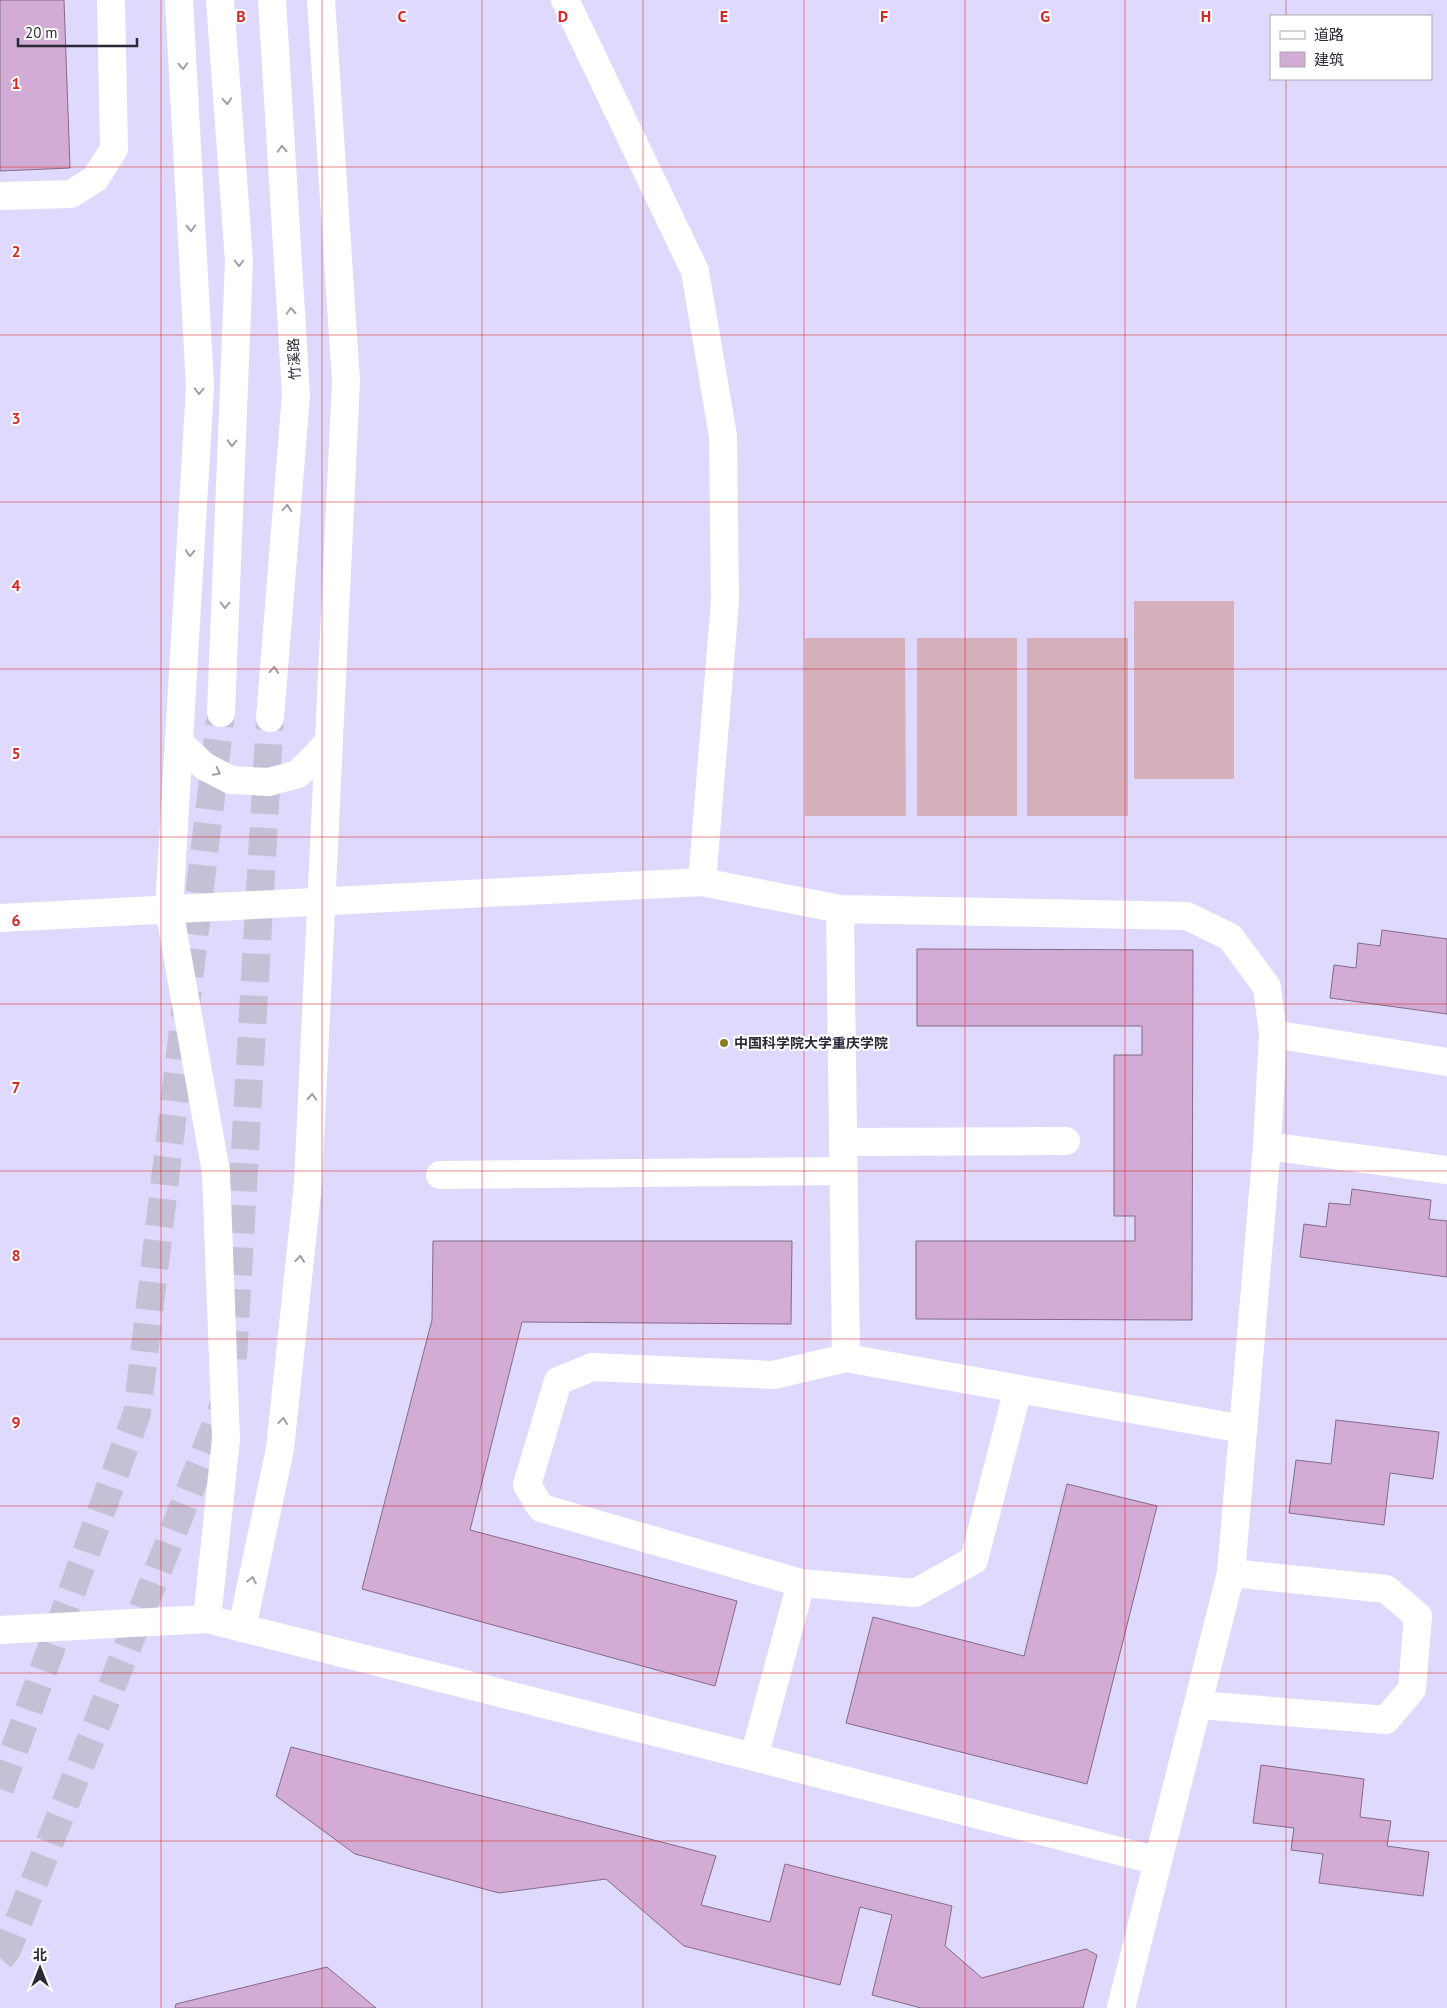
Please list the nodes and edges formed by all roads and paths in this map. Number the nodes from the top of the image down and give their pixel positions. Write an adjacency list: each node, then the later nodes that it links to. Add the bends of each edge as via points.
1 (111, 0): 7 (street, via 114,149 95,179 71,194)
2 (179, 0): 10 (street, one-way to 10, via 200,387)
3 (220, 0): 8 (street, one-way to 8, via 239,261)
4 (272, 0): 9 (street, 竹溪路, one-way to 4, via 296,395)
5 (321, 0): 11 (street, via 346,381)
6 (565, 0): 12 (street, via 695,271 723,436 725,601)
7 (0, 196)
8 (221, 713)
9 (270, 718)
10 (179, 742): 11 (street, one-way to 11, via 204,766 231,780 269,782 298,774); 14 (street)
11 (328, 744): 13 (street)
12 (702, 882): 13 (street); 15 (street)
13 (321, 901): 14 (street); 31 (street, one-way to 13, via 281,1439 308,1183)
14 (169, 909): 16 (street); 30 (street, via 216,1172 226,1439)
15 (840, 909): 17 (street, via 1187,916 1230,938 1267,987); 20 (street)
16 (0, 918)
17 (1273, 1034): 18 (street); 21 (street)
18 (1447, 1062)
19 (1066, 1141): 20 (street)
20 (843, 1142): 23 (street)
21 (1267, 1146): 22 (street); 27 (street)
22 (1447, 1170)
23 (843, 1171): 24 (street); 25 (street)
24 (440, 1175)
25 (846, 1358): 26 (street); 29 (street, via 773,1375 592,1367 558,1381 527,1485 541,1508)
26 (1018, 1389): 27 (street); 29 (street, via 974,1560 915,1593)
27 (1242, 1429): 28 (street)
28 (1231, 1573): 33 (street); 33 (street, via 1386,1589 1418,1616 1412,1689 1386,1720)
29 (801, 1583): 34 (street)
30 (207, 1620): 31 (street); 32 (street)
31 (242, 1628): 34 (street)
32 (0, 1630)
33 (1199, 1705): 35 (street)
34 (754, 1757): 35 (street)
35 (1158, 1862): 36 (street)
36 (1121, 2008)

